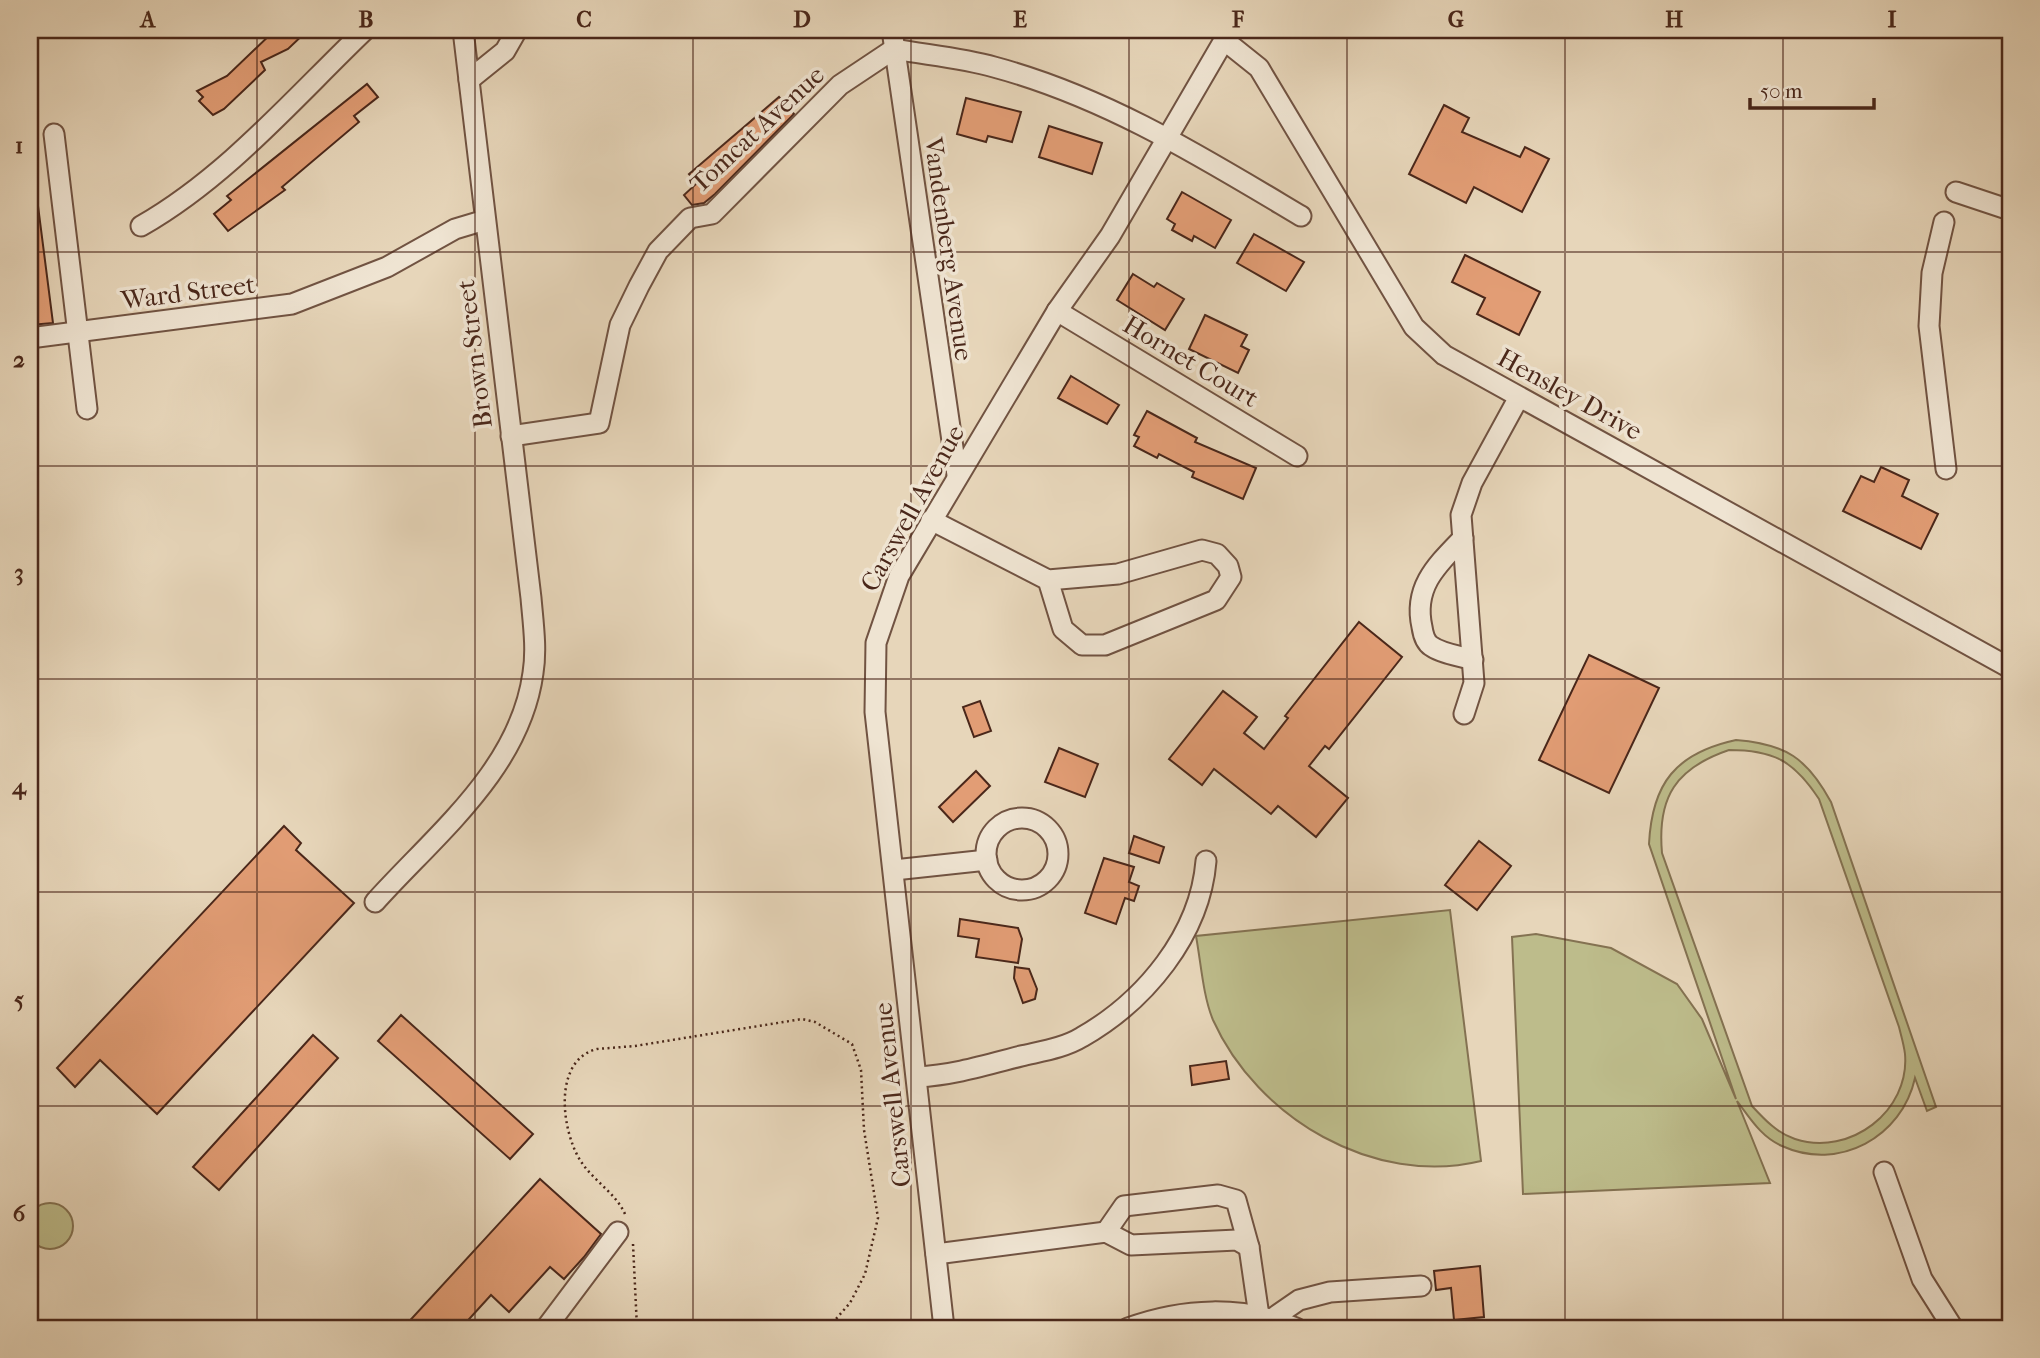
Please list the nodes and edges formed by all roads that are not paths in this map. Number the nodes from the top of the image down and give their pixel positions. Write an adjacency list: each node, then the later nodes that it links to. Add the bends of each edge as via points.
1 (365, 30): 14 (street, via 217,174)
2 (463, 30): 6 (street, Brown Street)
3 (517, 30): 6 (street, via 505,51)
4 (1227, 35): 8 (street, Carswell Avenue); 18 (street, Hensley Drive, via 1259,68 1414,327 1444,355)
5 (893, 39): 8 (street, via 1049,84); 20 (street, Tomcat Avenue, via 840,85 712,214 690,218 658,251 620,325 599,423); 23 (street, Vandenberg Avenue)
6 (469, 80): 12 (street, Brown Street)
7 (54, 134): 16 (street)
8 (1167, 136): 11 (street); 15 (street, Carswell Avenue, via 1110,236)
9 (1956, 192): 10 (street)
10 (2010, 210)
11 (1301, 216)
12 (485, 220): 16 (street, Ward Street, via 455,229 387,267 292,304); 20 (street, Brown Street)
13 (1944, 222): 22 (street, via 1932,273 1929,327)
14 (141, 226)
15 (1057, 310): 21 (street, Hornet Court); 23 (street, Carswell Avenue)
16 (78, 332): 17 (street, Ward Street); 19 (street)
17 (30, 338)
18 (1519, 397): 25 (street, via 1472,483 1461,515); 28 (street, Hensley Drive)
19 (87, 409)
20 (511, 436): 33 (street, Brown Street, via 531,598 533,672 524,712 506,755)
21 (1297, 456)
22 (1946, 469)
23 (957, 475): 24 (street, Carswell Avenue)
24 (931, 520): 26 (street); 32 (street, Carswell Avenue, via 899,576 876,643 874,712)
25 (1463, 538): 27 (street); 27 (street, via 1422,588 1419,613 1431,646)
26 (1048, 580): 26 (street, via 1063,629 1082,645 1105,645 1216,600 1231,577 1217,554 1202,550 1118,574)
27 (1473, 660): 29 (street, via 1474,683)
28 (2010, 668)
29 (1464, 714)
30 (987, 860): 32 (street)
31 (1206, 861): 34 (street, via 1204,886 1184,935 1158,974 1122,1011 1059,1047 951,1075)
32 (894, 870): 34 (street, Carswell Avenue)
33 (374, 902)
34 (917, 1077): 39 (street, Carswell Avenue)
35 (1884, 1172): 46 (street, via 1922,1279)
36 (625, 1228): 42 (street)
37 (1106, 1232): 38 (street, via 1131,1245 1237,1240); 38 (street, via 1124,1206 1218,1195 1236,1200); 39 (street)
38 (1249, 1247): 41 (street)
39 (936, 1254): 43 (street, Carswell Avenue)
40 (1421, 1286): 41 (street, via 1330,1292 1299,1300)
41 (1266, 1317): 44 (street, via 1223,1311 1173,1314); 45 (street)
42 (546, 1328)
43 (944, 1328)
44 (1128, 1328)
45 (1297, 1328)
46 (1953, 1328)

